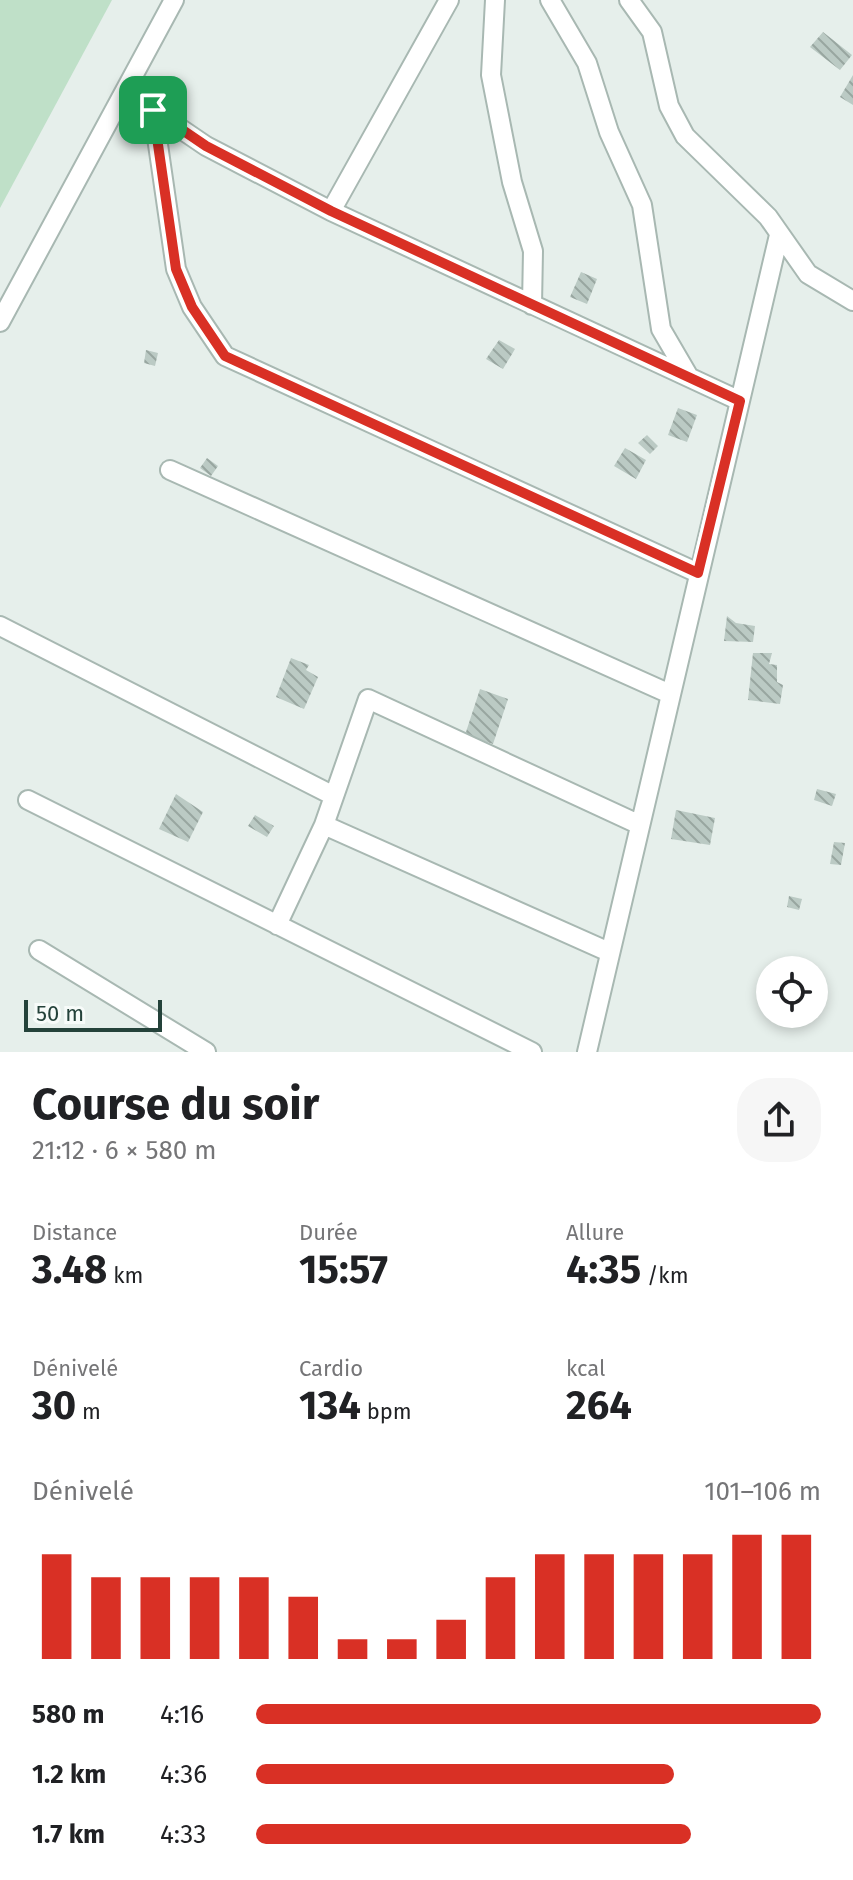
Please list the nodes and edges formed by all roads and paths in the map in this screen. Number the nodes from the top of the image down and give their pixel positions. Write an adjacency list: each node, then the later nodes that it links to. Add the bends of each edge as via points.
1 (174, 0): 6 (street)
2 (449, 0): 8 (street)
3 (495, 0): 11 (street, via 491,75 512,182 533,251)
4 (550, 0): 13 (street, via 587,63 609,132 642,205 661,329)
5 (629, 0): 9 (street, via 652,32 669,106 685,136 768,217)
6 (125, 91): 7 (street); 12 (street)
7 (153, 110): 8 (street, via 206,146); 16 (street, via 176,269 192,307 225,356)
8 (331, 211): 11 (street)
9 (779, 235): 10 (street, via 808,274); 14 (street)
10 (853, 301)
11 (532, 305): 13 (street)
12 (0, 322)
13 (689, 377): 14 (street)
14 (740, 401): 16 (street)
15 (170, 470): 18 (street)
16 (698, 573): 18 (street)
17 (0, 626): 19 (street)
18 (670, 694): 21 (street)
19 (334, 796): 21 (street, via 368,699); 22 (street)
20 (28, 800): 23 (street)
21 (638, 824): 25 (street)
22 (324, 825): 23 (street); 25 (street)
23 (277, 925): 27 (street)
24 (39, 950): 26 (street)
25 (609, 952): 28 (street)
26 (206, 1052)
27 (532, 1052)
28 (587, 1052)

